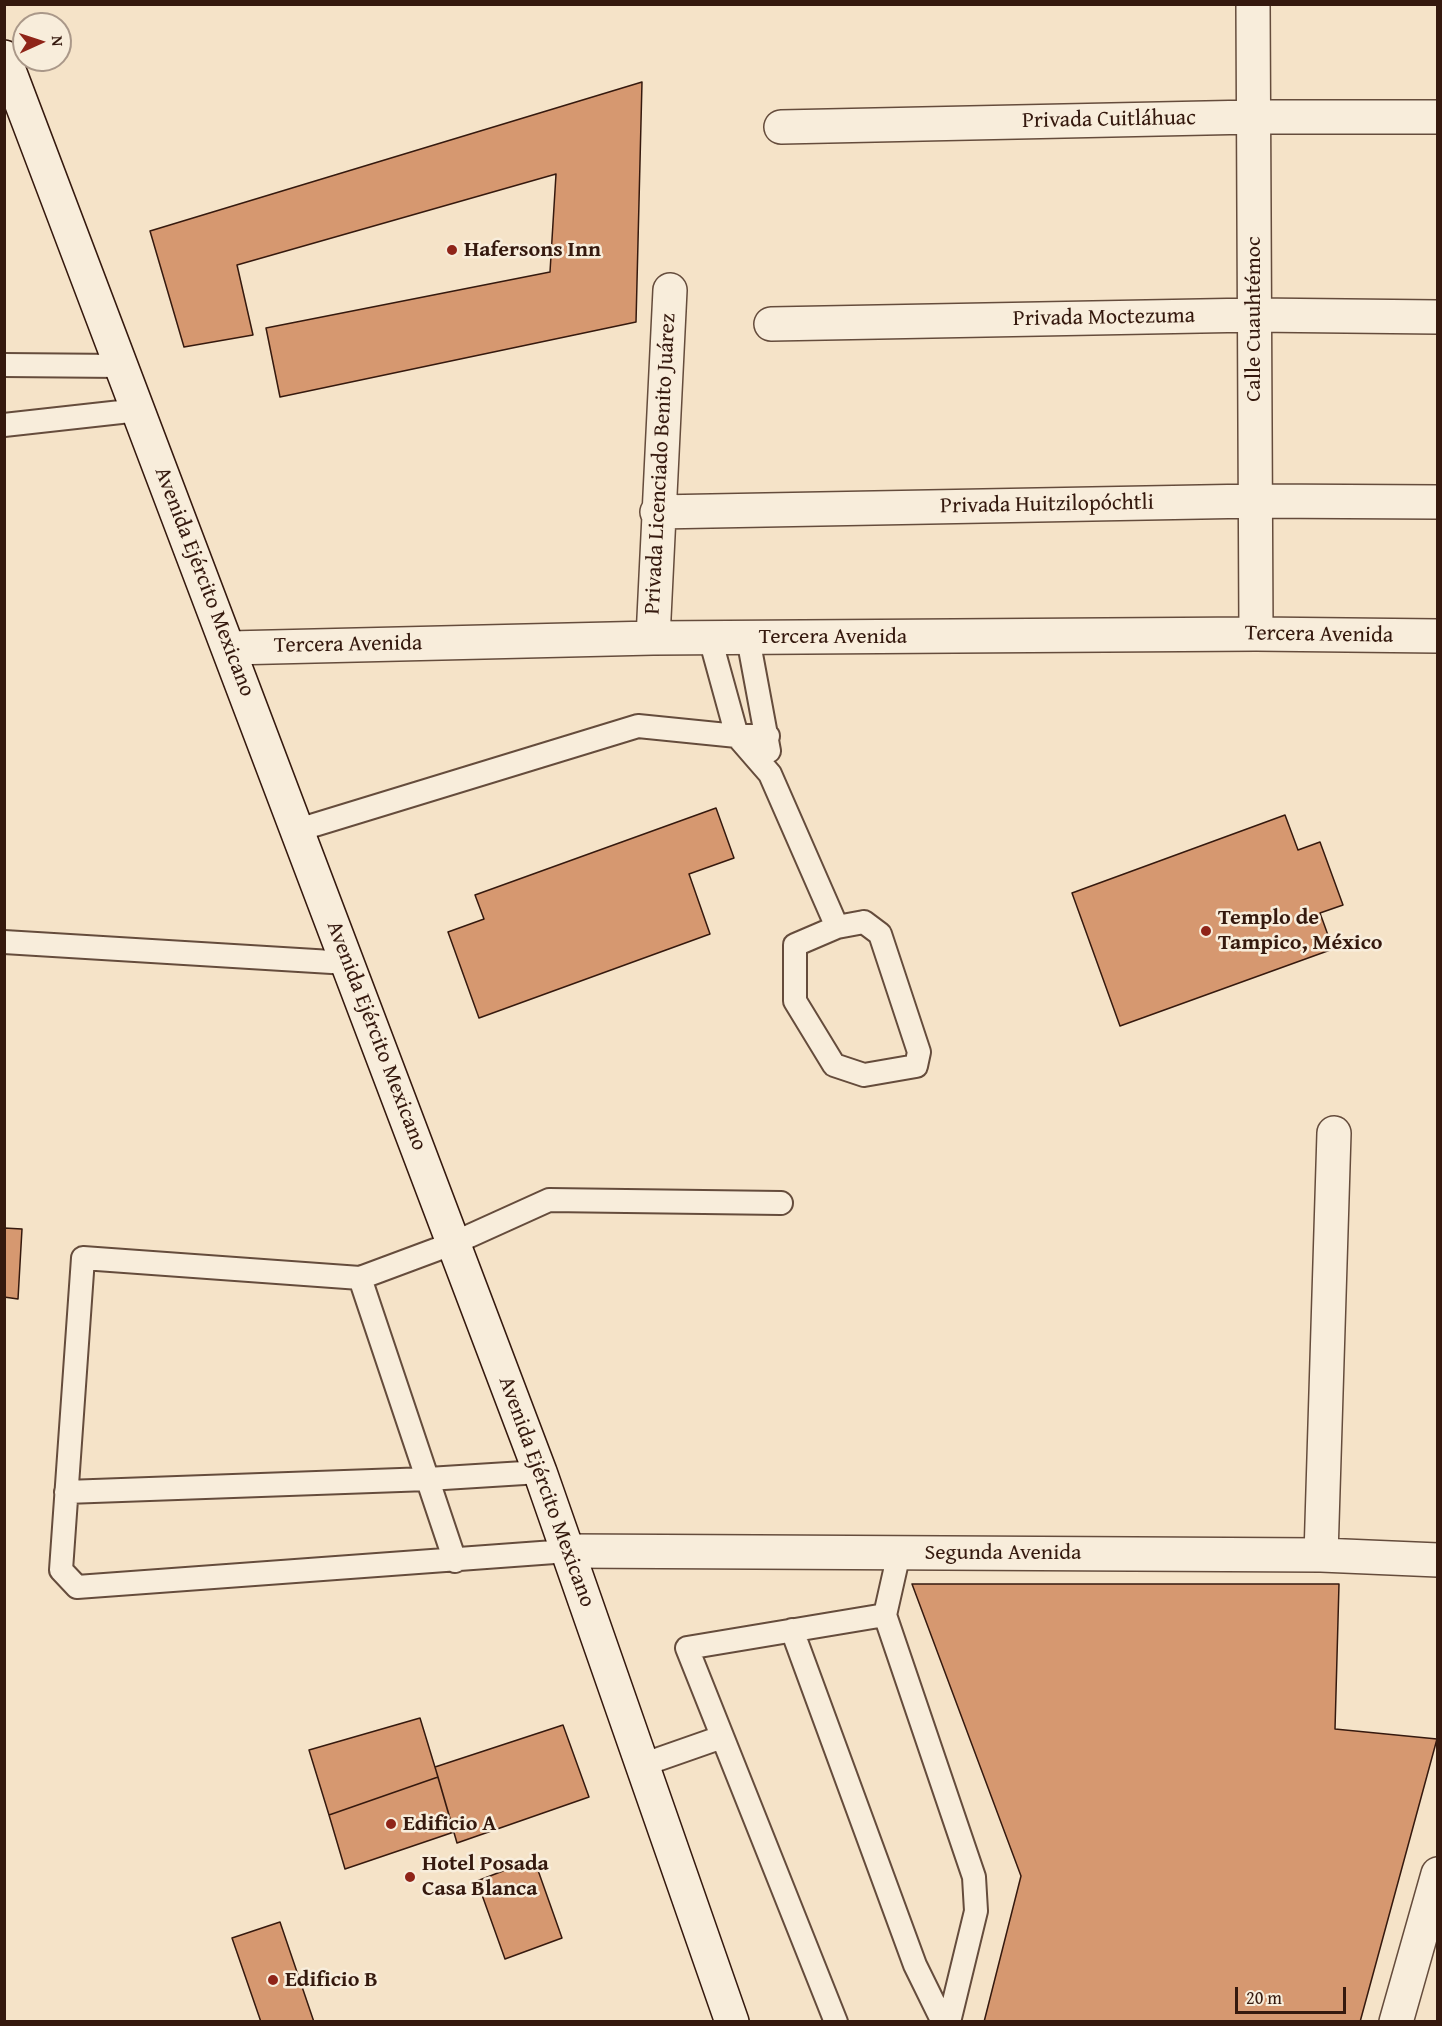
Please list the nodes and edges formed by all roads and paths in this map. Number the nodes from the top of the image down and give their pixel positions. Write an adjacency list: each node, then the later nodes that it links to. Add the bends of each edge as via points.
1 (1253, 4): 3 (street, Calle Cuauhtémoc)
2 (4, 57): 11 (street, Avenida Ejército Mexicano)
3 (1253, 117): 4 (street, Privada Cuitláhuac); 5 (street, Privada Cuitláhuac); 7 (street, Calle Cuauhtémoc)
4 (1437, 117)
5 (781, 127)
6 (670, 290): 16 (street, Privada Licenciado Benito Juárez)
7 (1254, 315): 8 (street, Privada Moctezuma); 9 (street, Privada Moctezuma); 14 (street, Calle Cuauhtémoc)
8 (1437, 317)
9 (771, 324)
10 (4, 365): 11 (lane)
11 (122, 366): 12 (street, Avenida Ejército Mexicano)
12 (139, 410): 13 (lane); 22 (street, Avenida Ejército Mexicano)
13 (4, 425)
14 (1256, 501): 15 (street, Privada Huitzilopóchtli); 16 (street, Privada Huitzilopóchtli); 17 (street, Calle Cuauhtémoc)
15 (1437, 502)
16 (657, 512): 19 (street, Privada Licenciado Benito Juárez)
17 (1256, 634): 18 (street, Tercera Avenida); 21 (street, Tercera Avenida)
18 (1437, 636)
19 (653, 638): 20 (street, Tercera Avenida); 22 (street, Tercera Avenida)
20 (710, 638): 21 (street, Tercera Avenida); 23 (lane)
21 (748, 638): 24 (lane)
22 (230, 648): 26 (street, Avenida Ejército Mexicano)
23 (737, 736): 24 (lane); 25 (lane); 26 (lane, via 638,726)
24 (768, 736): 25 (lane)
25 (770, 774): 27 (lane)
26 (298, 830): 29 (street, Avenida Ejército Mexicano)
27 (837, 927): 27 (lane, via 795,945 795,1001 834,1065 864,1075 916,1066 919,1052 880,934 864,922)
28 (4, 942): 29 (lane)
29 (348, 963): 32 (street, Avenida Ejército Mexicano)
30 (1334, 1133): 39 (street)
31 (781, 1203): 32 (lane, via 549,1200)
32 (454, 1243): 33 (lane); 34 (street, Avenida Ejército Mexicano)
33 (360, 1278): 35 (lane); 36 (lane, via 83,1258)
34 (540, 1472): 35 (lane); 37 (street, Avenida Ejército Mexicano)
35 (428, 1479): 36 (lane); 41 (lane)
36 (66, 1492): 41 (lane, via 61,1570 77,1587)
37 (568, 1551): 38 (street, Segunda Avenida); 41 (lane); 45 (street, Avenida Ejército Mexicano)
38 (899, 1553): 39 (street, Segunda Avenida); 42 (lane)
39 (1321, 1555): 40 (street, Segunda Avenida)
40 (1437, 1560)
41 (455, 1561)
42 (885, 1615): 43 (lane); 50 (lane, via 974,1877 976,1911)
43 (792, 1630): 44 (lane, via 687,1648); 49 (lane, via 915,1965)
44 (722, 1737): 45 (lane); 48 (lane)
45 (642, 1765): 47 (street, Avenida Ejército Mexicano)
46 (1437, 1874): 51 (street)
47 (732, 2022)
48 (836, 2022)
49 (943, 2022)
50 (949, 2022)
51 (1396, 2022)

